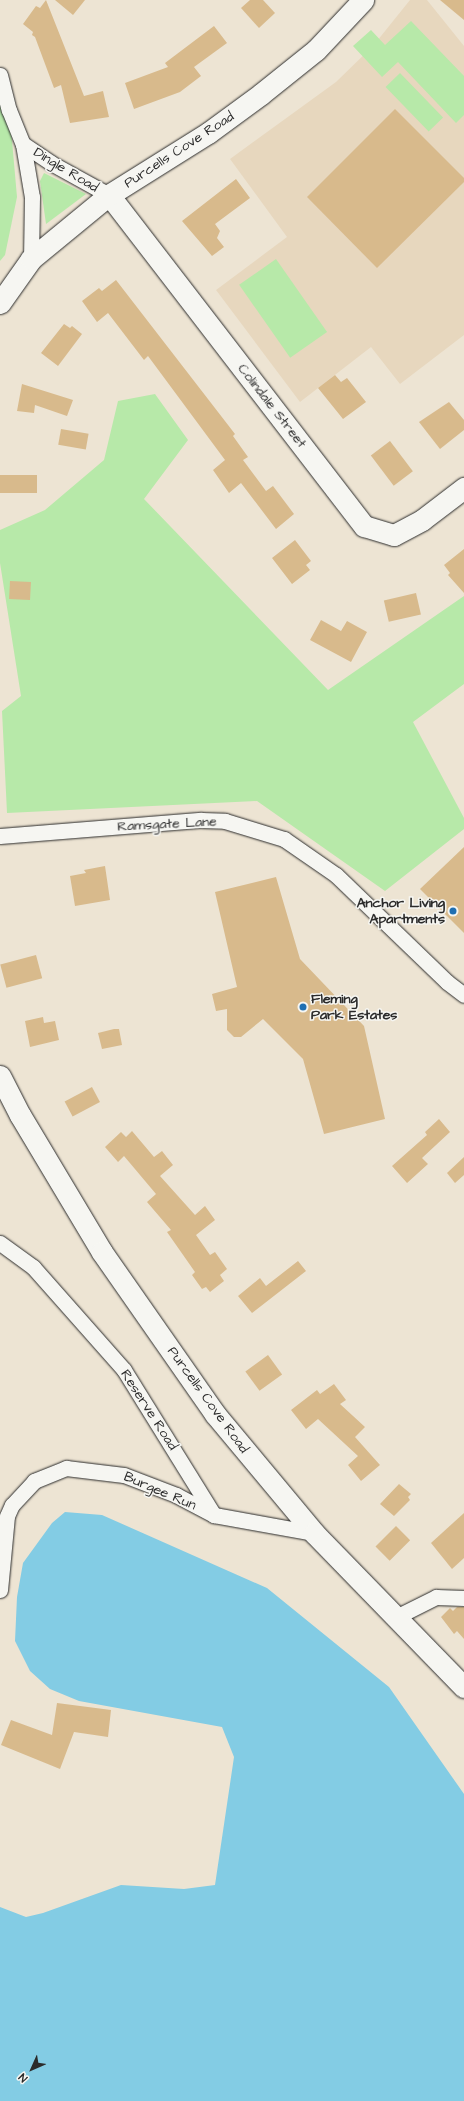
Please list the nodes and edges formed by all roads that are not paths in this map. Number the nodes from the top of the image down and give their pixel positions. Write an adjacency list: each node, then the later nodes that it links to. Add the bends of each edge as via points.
1 (363, 0): 4 (main road, Purcells Cove Road, via 316,50 261,94 208,132)
2 (0, 75): 3 (street, Dingle Road, via 9,110)
3 (23, 144): 4 (street, Dingle Road, via 51,163); 5 (street, Dingle Road, via 32,197)
4 (109, 195): 5 (main road, Purcells Cove Road); 7 (main road, Colindale Street, via 364,526 394,535 422,520)
5 (31, 259): 6 (main road, Purcells Cove Road)
6 (0, 303)
7 (464, 488)
8 (0, 836): 9 (street, Ramsgate Lane, via 201,820 225,822 284,839 336,875 447,982)
9 (464, 995)
10 (0, 1076): 13 (main road, Purcells Cove Road, via 20,1115 102,1252 215,1414)
11 (0, 1243): 12 (street, Reserve Road, via 33,1267 124,1370)
12 (214, 1516): 13 (street); 14 (street, Burgee Run, via 176,1495 124,1475 66,1468 40,1477 22,1492 7,1516)
13 (314, 1533): 16 (main road, Purcells Cove Road)
14 (0, 1590)
15 (464, 1598): 16 (street, via 436,1596)
16 (396, 1617): 17 (main road, Purcells Cove Road)
17 (464, 1687)

